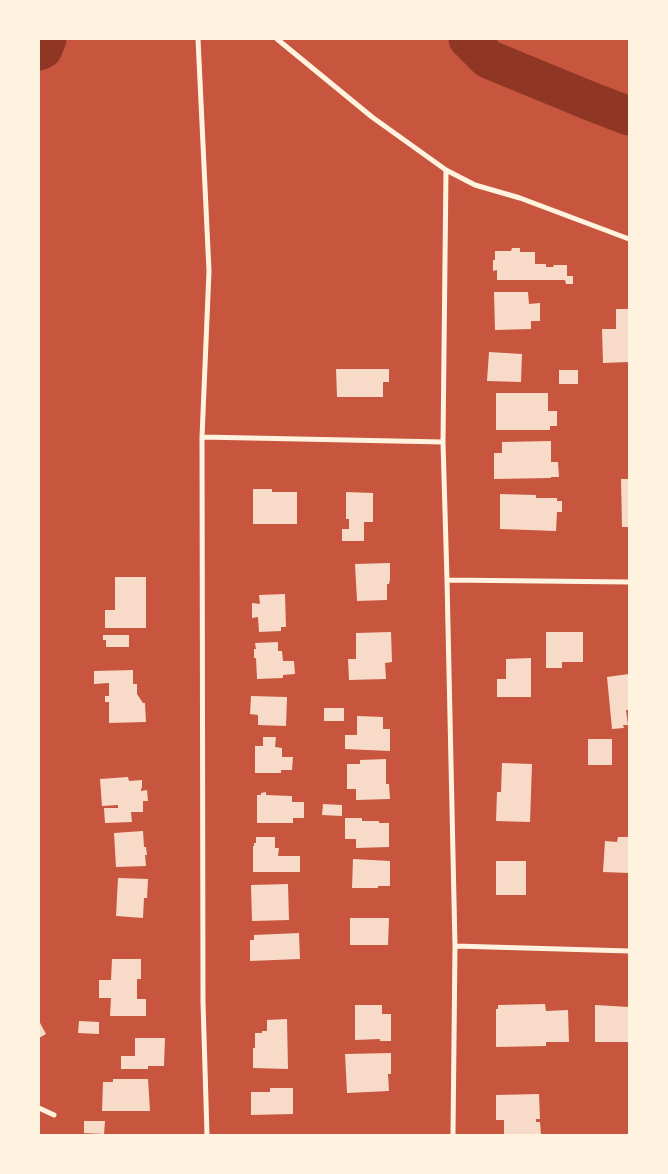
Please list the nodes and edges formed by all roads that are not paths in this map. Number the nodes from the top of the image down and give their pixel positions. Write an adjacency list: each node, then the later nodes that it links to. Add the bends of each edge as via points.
1 (198, 39): 5 (street, via 209,272)
2 (277, 39): 3 (street, via 372,117)
3 (446, 170): 4 (street, via 475,185 520,198); 6 (street)
4 (629, 239)
5 (202, 437): 6 (street); 13 (street, via 203,1002)
6 (443, 442): 7 (street)
7 (447, 580): 8 (street); 9 (street)
8 (629, 582)
9 (455, 946): 10 (street); 14 (street)
10 (629, 951)
11 (39, 1108): 12 (street)
12 (54, 1115)
13 (207, 1135)
14 (453, 1135)

